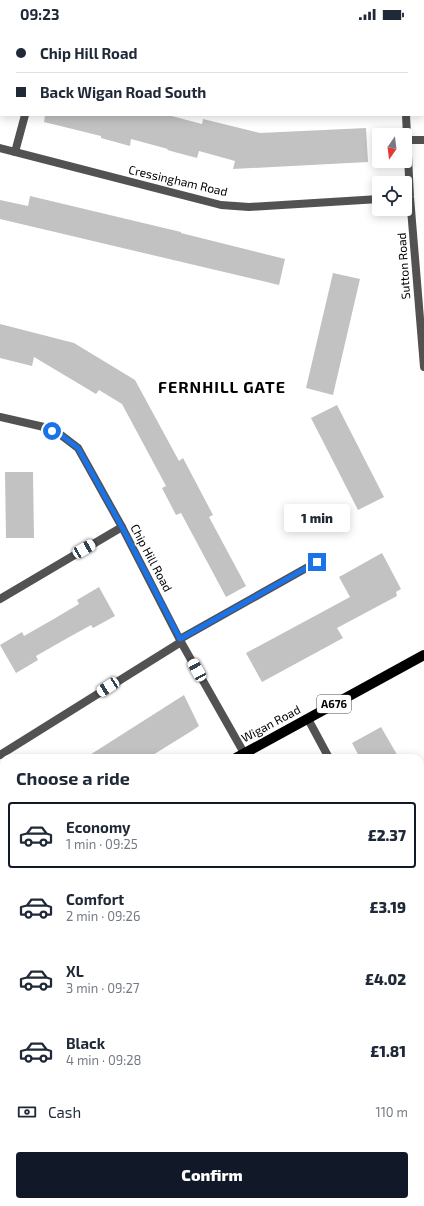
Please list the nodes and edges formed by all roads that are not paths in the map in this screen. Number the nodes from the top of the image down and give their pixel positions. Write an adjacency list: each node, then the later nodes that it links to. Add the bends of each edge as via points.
1 (25, 116): 7 (street)
2 (406, 116): 3 (street, Sutton Road)
3 (407, 128)
4 (412, 140): 5 (street)
5 (424, 140)
6 (0, 148): 7 (street, Cressingham Road)
7 (15, 152): 8 (street, Cressingham Road, via 221,205 250,207)
8 (372, 199)
9 (410, 216): 10 (street, Sutton Road)
10 (424, 367)
11 (0, 417): 12 (street, Chip Hill Road, via 44,427 61,435 78,448)
12 (122, 527): 14 (street); 15 (street, Chip Hill Road)
13 (317, 562): 15 (street)
14 (0, 599)
15 (181, 640): 18 (street); 19 (street, Chip Hill Road)
16 (424, 655): 17 (main road, Wigan Road / A676)
17 (308, 719): 20 (main road, Wigan Road / A676); 21 (street)
18 (2, 754)
19 (239, 754)
20 (242, 754)
21 (327, 754)

